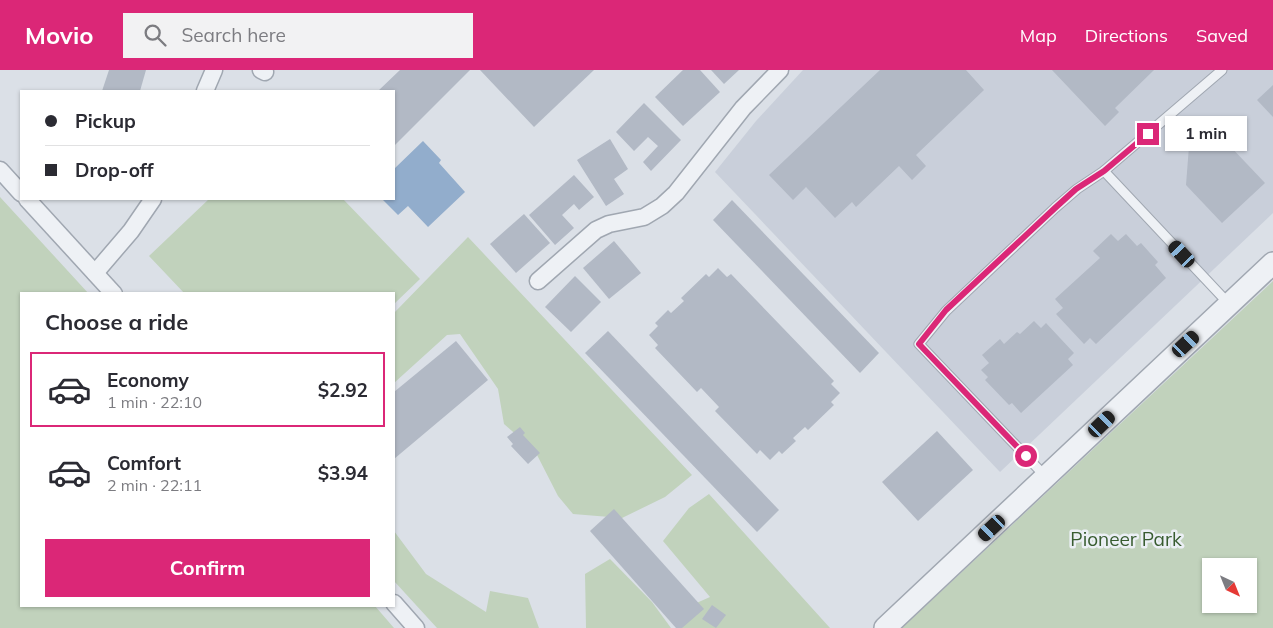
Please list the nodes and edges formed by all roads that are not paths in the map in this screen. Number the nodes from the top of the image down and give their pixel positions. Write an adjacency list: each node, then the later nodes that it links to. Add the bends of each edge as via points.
1 (214, 70): 4 (street)
2 (780, 70): 12 (street, via 743,108 681,187 662,206 644,217 596,230)
3 (1222, 70): 6 (lane)
4 (205, 90)
5 (0, 170): 7 (street)
6 (1104, 171): 14 (lane); 15 (lane, via 1076,189 1055,208 946,310 919,344)
7 (20, 192)
8 (28, 200): 11 (street)
9 (152, 200): 11 (street)
10 (1273, 263): 14 (street)
11 (95, 273): 13 (street)
12 (538, 281)
13 (112, 292)
14 (1229, 304): 15 (street)
15 (1046, 477): 18 (street)
16 (395, 604): 17 (street)
17 (416, 628)
18 (886, 628)

